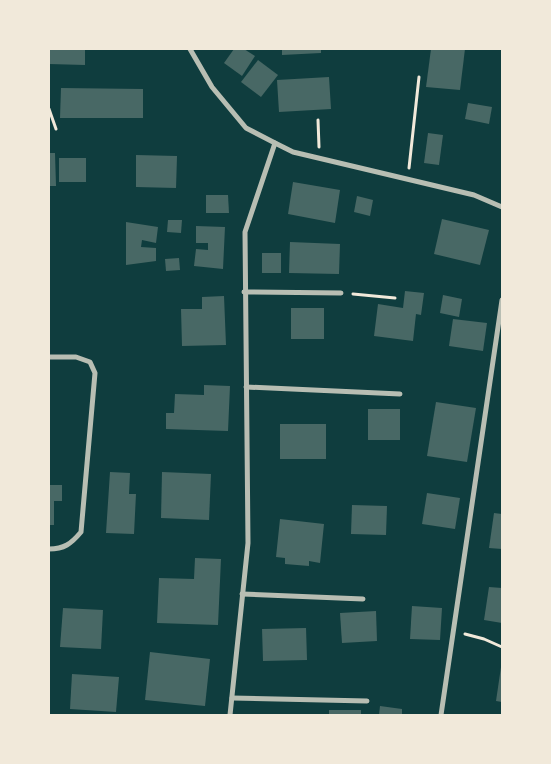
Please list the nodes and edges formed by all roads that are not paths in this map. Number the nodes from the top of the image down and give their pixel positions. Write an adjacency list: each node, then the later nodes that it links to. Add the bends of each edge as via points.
1 (190, 49): 2 (street, via 212,87 246,128)
2 (275, 143): 3 (street, via 293,152 474,195); 4 (street, via 245,232)
3 (502, 207)
4 (244, 292): 5 (street); 8 (street)
5 (341, 293)
6 (502, 300): 16 (street)
7 (49, 357): 10 (street, via 76,357 90,362 95,373 80,532 72,543 60,549)
8 (246, 387): 9 (street); 11 (street, via 248,543)
9 (400, 394)
10 (49, 549)
11 (242, 594): 12 (street); 13 (street)
12 (363, 599)
13 (232, 698): 14 (street); 15 (street)
14 (367, 702)
15 (230, 715)
16 (441, 715)

